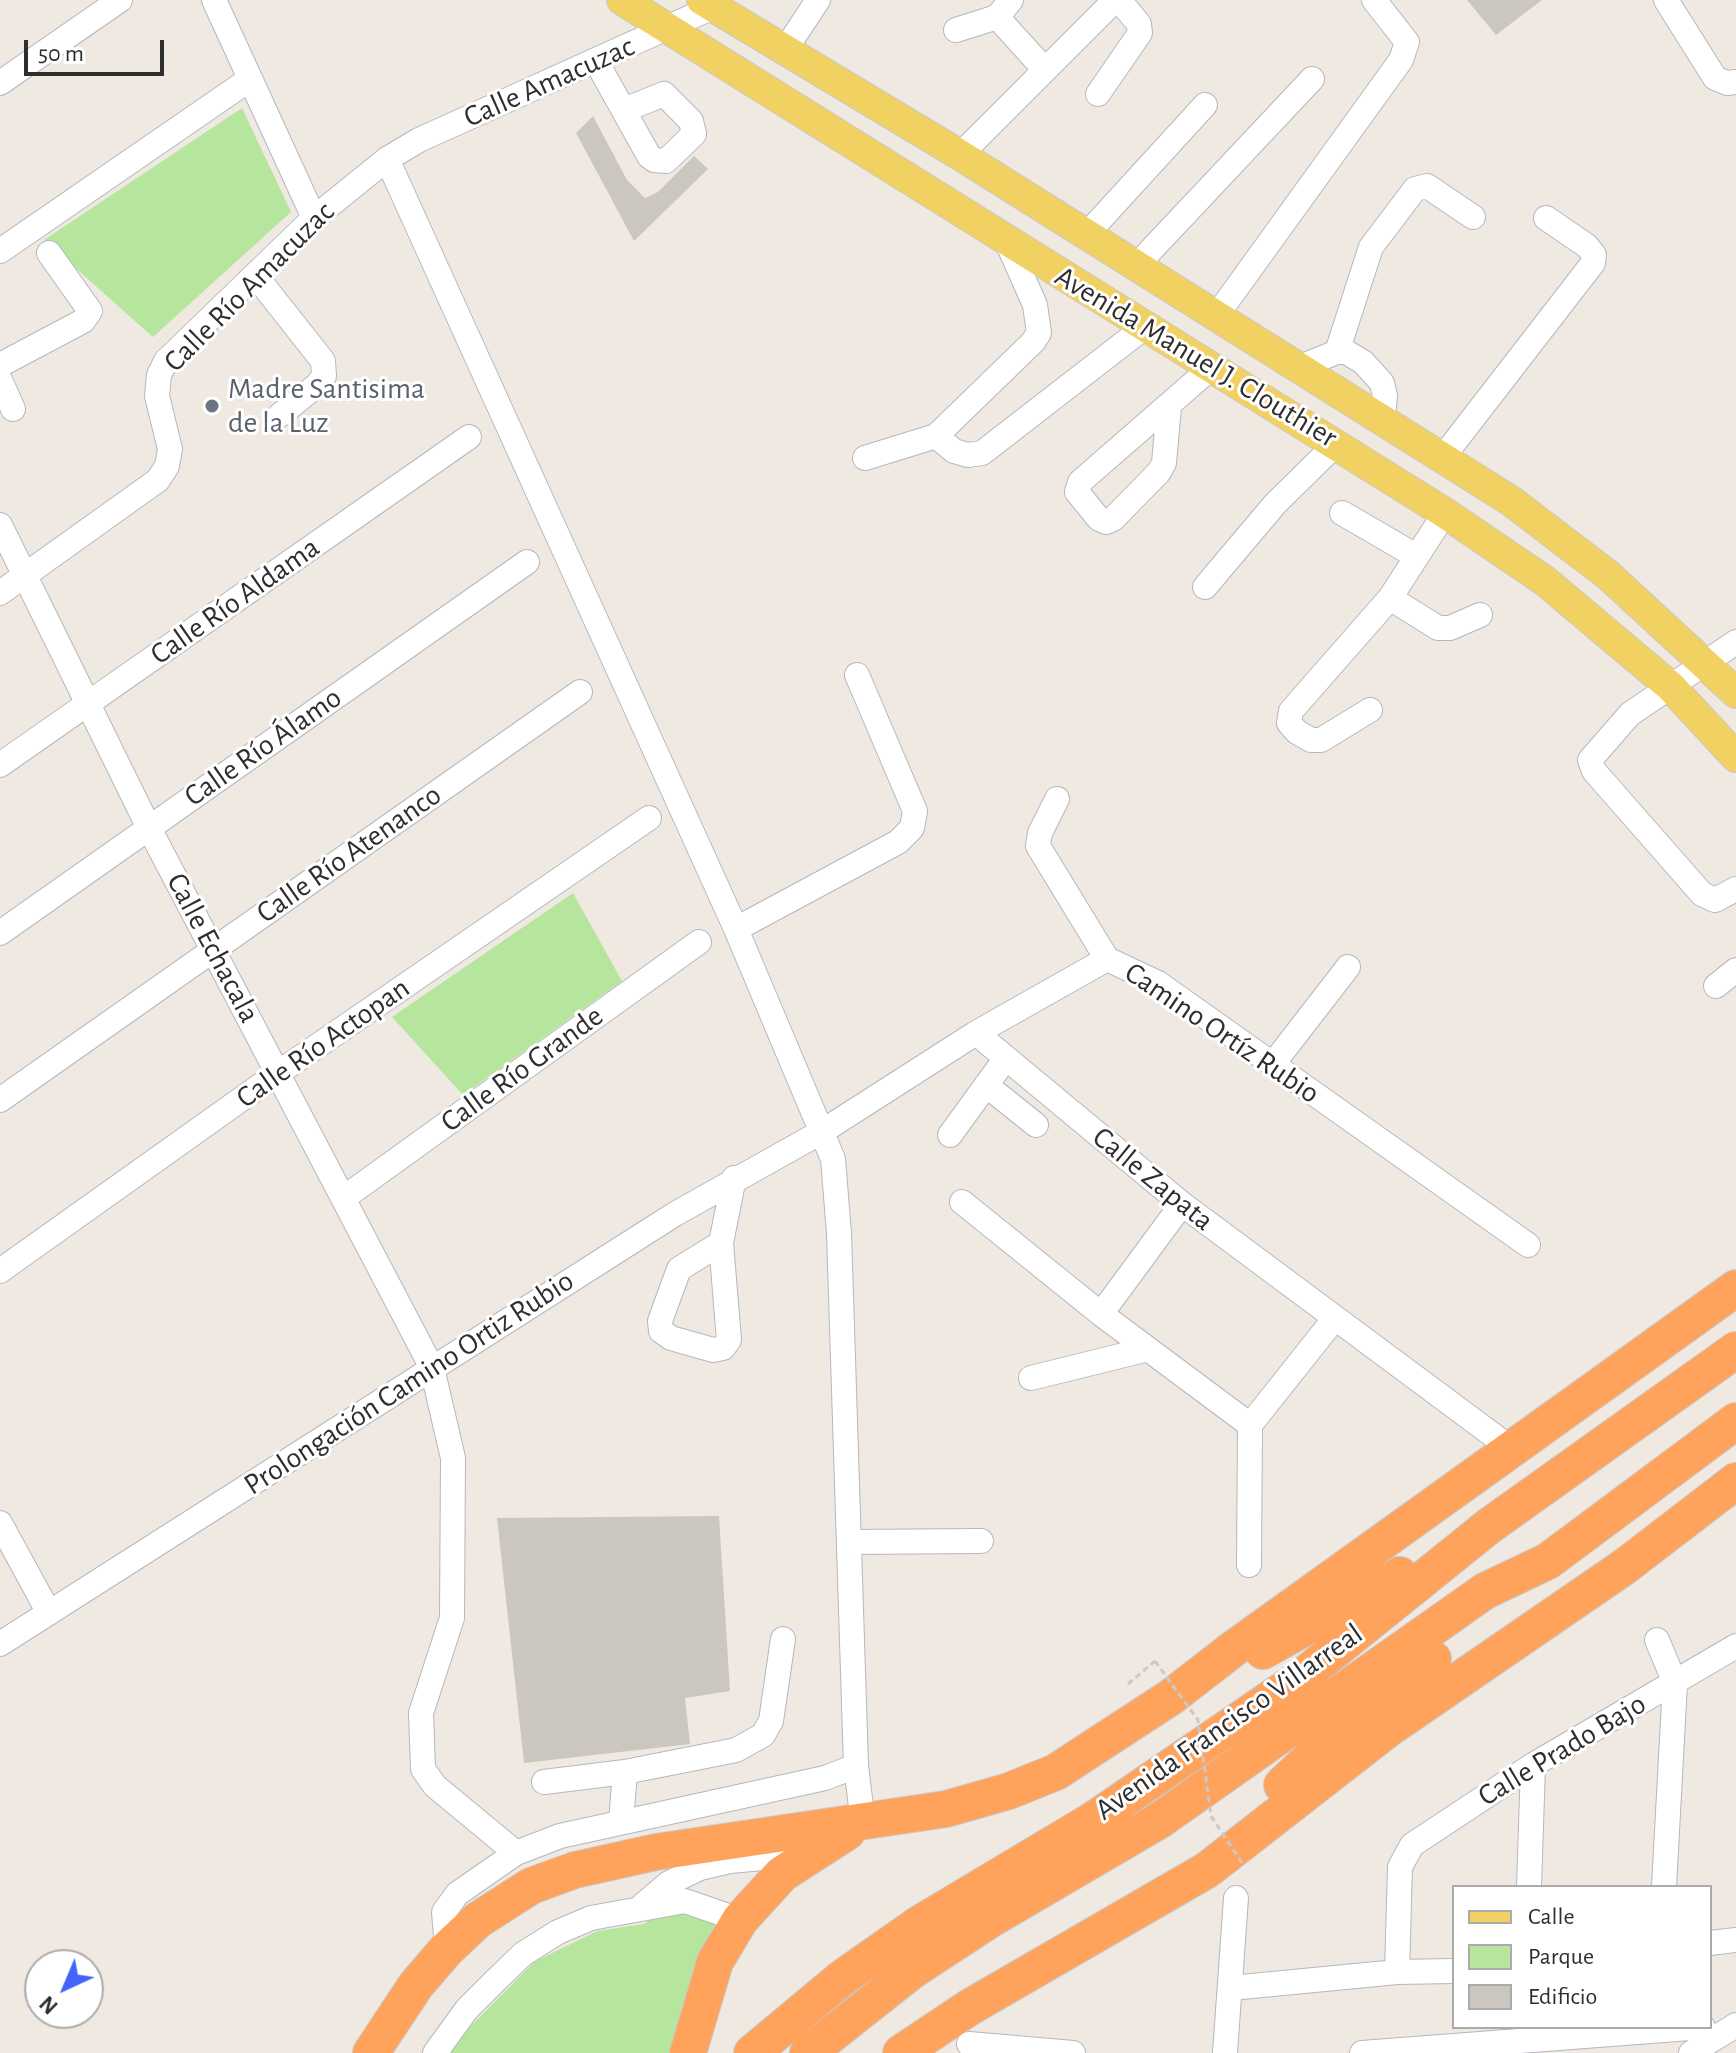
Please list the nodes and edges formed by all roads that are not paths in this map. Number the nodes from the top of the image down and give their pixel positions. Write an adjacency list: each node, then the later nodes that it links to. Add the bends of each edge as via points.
1 (120, 0): 18 (street)
2 (214, 0): 15 (street)
3 (622, 0): 10 (main road, Avenida Manuel J. Clouthier)
4 (818, 0): 12 (street)
5 (1117, 0): 14 (street); 19 (street, via 1139,24 1140,33)
6 (1374, 0): 33 (street, via 1407,42 1401,60)
7 (1666, 0): 17 (street, via 1715,78)
8 (708, 3): 10 (street, Calle Amacuzac); 12 (main road, Avenida Manuel J. Clouthier)
9 (1004, 8): 11 (street); 14 (street)
10 (666, 29): 13 (street, Calle Amacuzac); 28 (main road, Avenida Manuel J. Clouthier)
11 (956, 30)
12 (785, 50): 22 (main road, Avenida Manuel J. Clouthier)
13 (596, 61): 21 (street); 23 (street, Calle Amacuzac)
14 (1045, 70): 22 (street)
15 (250, 79): 25 (street); 29 (street)
16 (1312, 79): 31 (street)
17 (1736, 82)
18 (0, 83)
19 (1098, 94)
20 (1205, 105): 27 (street)
21 (624, 110)
22 (960, 155): 27 (main road, Avenida Manuel J. Clouthier)
23 (387, 159): 25 (street, Calle Río Amacuzac); 73 (street)
24 (1473, 217): 35 (street, via 1427,186 1415,189 1371,247)
25 (314, 218): 32 (street, Calle Río Amacuzac)
26 (1546, 218): 47 (street, via 1587,246 1593,263)
27 (1087, 234): 31 (main road, Avenida Manuel J. Clouthier)
28 (1007, 242): 34 (main road, Avenida Manuel J. Clouthier); 44 (street, via 1035,305 1039,333)
29 (0, 251)
30 (49, 253): 36 (street, via 90,311 83,321)
31 (1137, 265): 33 (main road, Avenida Manuel J. Clouthier)
32 (255, 275): 42 (street, via 323,361 324,376 317,385); 54 (street, Calle Río Amacuzac, via 166,361 159,375 157,396 170,449 158,480)
33 (1217, 315): 38 (main road, Avenida Manuel J. Clouthier)
34 (1146, 326): 37 (main road, Avenida Manuel J. Clouthier); 44 (street, via 982,453 954,451)
35 (1337, 352): 38 (street); 43 (street, via 1363,362 1382,383)
36 (0, 365)
37 (1212, 367): 40 (street); 46 (main road, Avenida Manuel J. Clouthier)
38 (1300, 367): 43 (main road, Avenida Manuel J. Clouthier)
39 (0, 380): 41 (street)
40 (1169, 407): 40 (street, via 1076,487 1099,519 1113,519 1159,472)
41 (13, 409)
42 (280, 415)
43 (1383, 418): 47 (main road, Avenida Manuel J. Clouthier)
44 (936, 436): 48 (street)
45 (469, 437): 65 (street, Calle Río Aldama)
46 (1337, 443): 50 (main road, Avenida Manuel J. Clouthier); 55 (street, via 1275,504)
47 (1443, 457): 60 (main road, Avenida Manuel J. Clouthier, via 1608,575)
48 (865, 458)
49 (1342, 513): 52 (street)
50 (1445, 513): 52 (street); 62 (main road, Avenida Manuel J. Clouthier, via 1545,581)
51 (0, 525): 54 (street, Calle Echacala)
52 (1416, 556): 57 (street)
53 (527, 562): 71 (street, Calle Río Álamo)
54 (26, 576): 56 (street, Calle Río Amacuzac); 65 (street, Calle Echacala)
55 (1205, 587)
56 (0, 593)
57 (1390, 598): 58 (street, via 1438,628); 66 (street, via 1291,711 1289,723 1311,740 1321,740)
58 (1480, 615)
59 (1736, 642): 60 (street)
60 (1708, 663): 62 (street); 64 (main road, Avenida Manuel J. Clouthier)
61 (857, 675): 73 (street, via 915,811 912,828 898,842)
62 (1671, 687): 67 (main road, Avenida Manuel J. Clouthier); 72 (street, via 1630,714 1590,760 1702,894 1715,900)
63 (580, 692): 76 (street, Calle Río Atenanco)
64 (1736, 693)
65 (88, 704): 68 (street, Calle Río Aldama); 71 (street, Calle Echacala)
66 (1370, 710)
67 (1736, 757)
68 (0, 765)
69 (1057, 799): 77 (street, via 1038,846)
70 (649, 818): 84 (street, Calle Río Actopan)
71 (149, 828): 74 (street, Calle Río Álamo); 76 (street, Calle Echacala)
72 (1736, 889)
73 (736, 929): 88 (street)
74 (0, 933)
75 (699, 942): 91 (street, Calle Río Grande)
76 (213, 949): 84 (street, Calle Echacala); 86 (street, Calle Río Atenanco)
77 (1107, 959): 81 (street, Camino Ortíz Rubio); 83 (street, Camino Ortíz Rubio, via 1158,983)
78 (1348, 967): 83 (street)
79 (1736, 970): 80 (street)
80 (1716, 986)
81 (976, 1033): 82 (street, Calle Zapata); 88 (street, Camino Ortíz Rubio)
82 (1006, 1058): 85 (street); 93 (street, Calle Zapata)
83 (1273, 1064): 95 (street, Camino Ortíz Rubio)
84 (278, 1073): 91 (street, Calle Echacala); 96 (street, Calle Río Actopan)
85 (986, 1085): 87 (street); 89 (street)
86 (0, 1100)
87 (1036, 1125)
88 (823, 1131): 90 (street, Prolongación Camino Ortiz Rubio); 111 (street, via 837,1195)
89 (950, 1135)
90 (734, 1178): 94 (street); 102 (street, Prolongación Camino Ortiz Rubio)
91 (345, 1197): 102 (street, Calle Echacala)
92 (962, 1202): 98 (street)
93 (1182, 1204): 98 (street); 99 (street, Calle Zapata)
94 (721, 1243)
95 (1528, 1245)
96 (0, 1271)
97 (1723, 1298): 106 (highway)
98 (1101, 1314): 100 (street)
99 (1335, 1318): 105 (street); 106 (street, Calle Zapata)
100 (1148, 1349): 103 (street); 105 (street)
101 (1736, 1350): 109 (highway, Avenida Francisco Villarreal)
102 (432, 1368): 114 (street, Prolongación Camino Ortiz Rubio); 127 (street, Calle Echacala, via 453,1458 452,1618 421,1713 423,1769 435,1786)
103 (1031, 1378)
104 (1736, 1421): 112 (highway, Avenida Francisco Villarreal)
105 (1250, 1425): 113 (street)
106 (1524, 1442): 120 (highway)
107 (1736, 1481): 132 (highway, via 1624,1567 1388,1729 1207,1870)
108 (0, 1523): 114 (street)
109 (1489, 1526): 120 (highway); 149 (highway, Avenida Francisco Villarreal, via 1298,1680 1093,1820 919,1924 842,1978)
110 (981, 1541): 111 (street)
111 (849, 1542): 122 (street)
112 (1548, 1561): 132 (highway, via 1506,1605 1346,1725); 150 (highway, Avenida Francisco Villarreal, via 1485,1591 1160,1820 913,1970)
113 (1249, 1565)
114 (49, 1613): 117 (street, Prolongación Camino Ortiz Rubio)
115 (783, 1639): 123 (street, via 771,1721 763,1735 736,1750)
116 (1657, 1640): 119 (street)
117 (0, 1644)
118 (1736, 1646): 119 (street, Calle Prado Bajo)
119 (1675, 1683): 121 (street, Calle Prado Bajo); 130 (street)
120 (1171, 1697): 126 (highway, via 1068,1765 1009,1791 946,1809)
121 (1533, 1765): 129 (street); 139 (street, Calle Prado Bajo, via 1412,1845 1400,1867)
122 (856, 1766): 125 (street, via 825,1778); 126 (street)
123 (625, 1772): 124 (street); 125 (street)
124 (544, 1782)
125 (621, 1821): 127 (street)
126 (863, 1823): 128 (highway); 137 (highway, via 656,1852 575,1870 531,1886 478,1920)
127 (516, 1853): 137 (street, via 457,1894 444,1912)
128 (810, 1853): 133 (street, via 700,1868 669,1883); 134 (highway, via 782,1874)
129 (1529, 1885)
130 (1664, 1885)
131 (1236, 1898): 140 (street)
132 (1151, 1905): 151 (highway, via 970,2007)
133 (642, 1906): 134 (street, via 685,1901); 147 (street, via 591,1918 523,1954 467,2009)
134 (740, 1920): 148 (highway, via 715,1962)
135 (1736, 1940): 136 (street)
136 (1712, 1943)
137 (447, 1949): 146 (highway)
138 (1452, 1971): 139 (street)
139 (1397, 1972): 140 (street)
140 (1231, 1988): 153 (street)
141 (1736, 2025): 142 (street); 155 (street)
142 (1712, 2026)
143 (1670, 2029): 144 (street)
144 (1470, 2041): 154 (street)
145 (969, 2044): 152 (street)
146 (371, 2053)
147 (435, 2053)
148 (688, 2053)
149 (752, 2053)
150 (808, 2053)
151 (901, 2053)
152 (1073, 2053)
153 (1225, 2053)
154 (1362, 2053)
155 (1691, 2053)

